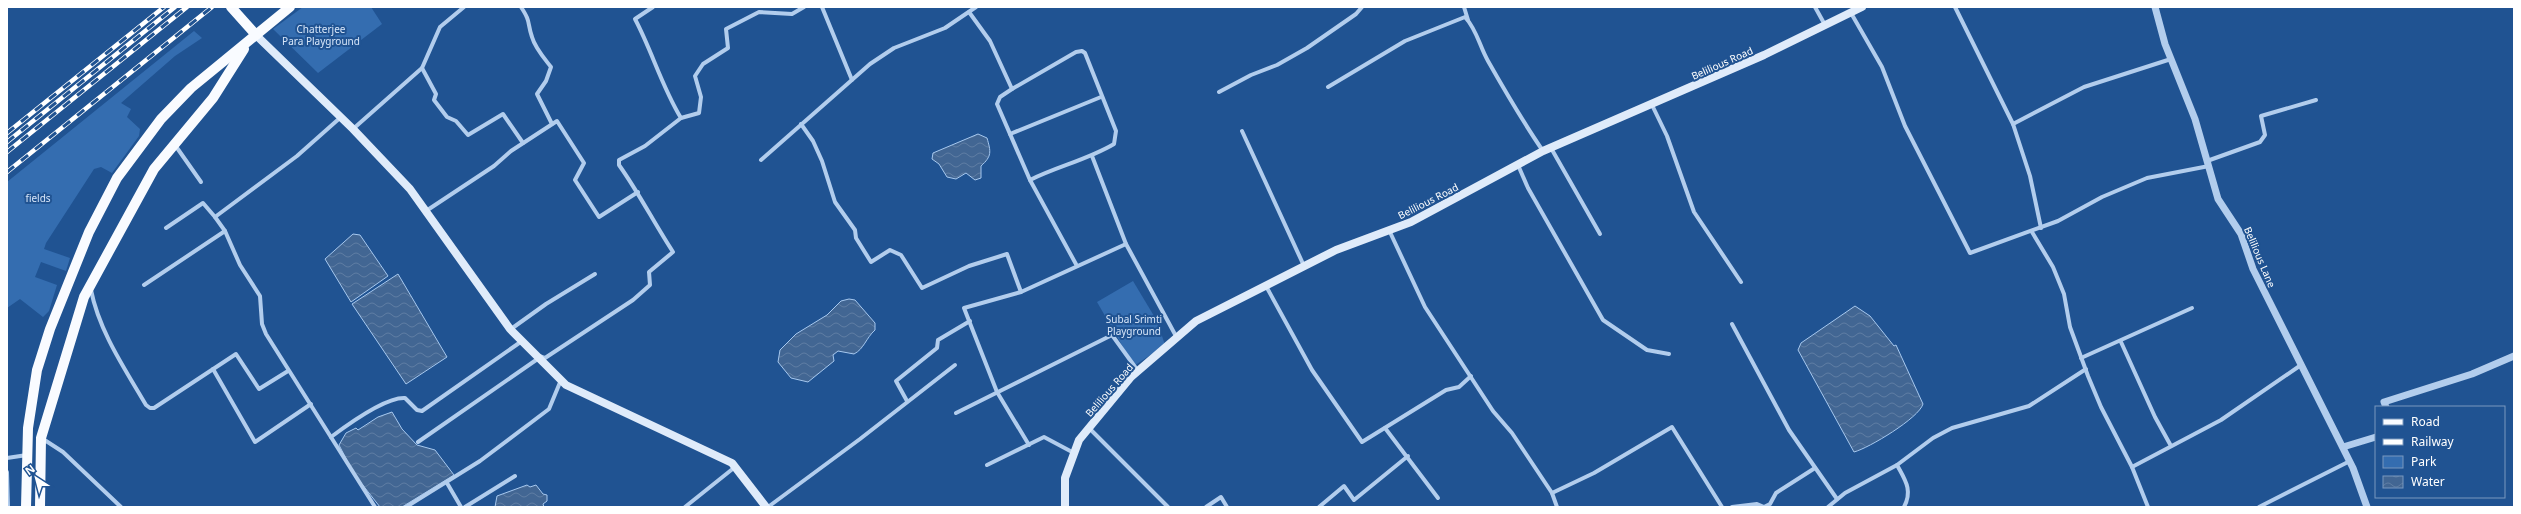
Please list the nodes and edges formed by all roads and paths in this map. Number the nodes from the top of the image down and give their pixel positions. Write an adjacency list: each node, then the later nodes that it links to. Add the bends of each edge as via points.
1 (230, 7): 20 (main road)
2 (290, 7): 20 (main road)
3 (464, 7): 22 (street, via 440,27)
4 (521, 7): 32 (street, via 530,20 531,36 551,66 546,81 537,94)
5 (653, 7): 31 (street, via 635,19 659,71 665,91)
6 (804, 7): 15 (street, via 792,14)
7 (822, 7): 23 (street)
8 (976, 7): 16 (street)
9 (1362, 7): 26 (street, via 1356,14 1307,48)
10 (1464, 7): 18 (street)
11 (1815, 7): 19 (street)
12 (1862, 7): 17 (main road, Belilious Road)
13 (1955, 7): 34 (street)
14 (2155, 7): 21 (street, Belilious Lane)
15 (759, 9): 31 (street, via 726,29 728,48 703,64 695,76 701,97 699,113)
16 (969, 12): 23 (street, via 945,28 894,48); 25 (street, via 990,41)
17 (1851, 13): 19 (main road, Belilious Road); 55 (street, via 1882,67 1905,126 1970,253)
18 (1468, 20): 24 (street, via 1465,17 1405,41); 41 (street, via 1474,27 1487,59)
19 (1825, 25): 29 (main road, Belilious Road, via 1764,56)
20 (252, 38): 30 (main road); 39 (main road, via 213,98); 100 (main road, via 206,74 176,103 149,134 117,178 89,232 50,329 32,394)
21 (2171, 58): 34 (street, via 2084,87); 44 (street, Belilious Lane, via 2195,119)
22 (422, 68): 35 (street); 38 (street, via 436,94 434,100 439,108 447,117 456,121 468,135 503,114)
23 (852, 80): 33 (street)
24 (1328, 87)
25 (1012, 89): 27 (street, via 1082,51 1085,53); 37 (street, via 1000,97 997,104)
26 (1219, 92)
27 (1101, 97): 37 (street); 42 (street, via 1116,131 1114,144)
28 (2316, 100): 44 (street, via 2261,116 2265,134 2260,142)
29 (1652, 105): 40 (main road, Belilious Road); 61 (street, via 1667,136 1694,212)
30 (341, 118): 35 (main road); 50 (street, via 297,156)
31 (681, 118): 48 (street, via 645,146 619,160 619,165)
32 (552, 124): 38 (street); 48 (street, via 557,121 584,163 575,180 599,217)
33 (801, 124): 43 (street, via 785,142); 65 (street, via 813,141 822,161 835,202 855,230 863,252 871,262 890,250 901,255 922,288 969,266 1008,254)
34 (2013, 124): 52 (street, via 2030,176)
35 (353, 129): 49 (main road, via 410,189)
36 (1242, 131): 59 (street)
37 (1010, 134): 46 (street)
38 (523, 143): 49 (street, via 494,166)
39 (174, 145): 47 (street); 63 (main road, via 154,169)
40 (1551, 147): 41 (main road, Belilious Road); 56 (street)
41 (1542, 151): 45 (main road, Belilious Road)
42 (1092, 156): 46 (street, via 1057,166); 57 (street)
43 (761, 160)
44 (2208, 163): 52 (street, via 2147,178 2102,197); 78 (street, Belilious Lane, via 2218,198 2242,234 2253,270)
45 (1518, 164): 53 (main road, Belilious Road, via 1411,222); 73 (street, via 1528,188 1603,320 1647,350)
46 (1030, 180): 58 (street)
47 (201, 182)
48 (638, 192): 74 (street, via 657,229 673,252 649,272 650,285 633,300 545,358)
49 (426, 211): 69 (main road)
50 (215, 217): 51 (street, via 203,203); 54 (street)
51 (166, 228)
52 (2041, 228): 55 (street)
53 (1389, 230): 59 (main road, Belilious Road, via 1336,250); 83 (street, via 1425,307)
54 (224, 231): 62 (street); 81 (street, via 240,265 260,296 262,324)
55 (2032, 232): 76 (street, via 2053,267 2064,294 2070,327)
56 (1600, 234)
57 (1126, 244): 58 (street); 70 (street)
58 (1077, 266): 65 (street)
59 (1304, 266): 64 (main road, Belilious Road)
60 (595, 274): 69 (street)
61 (1741, 282)
62 (144, 285)
63 (90, 286): 79 (street, via 94,306 118,358 150,408 154,408); 94 (main road, via 84,297)
64 (1266, 286): 70 (main road, Belilious Road, via 1196,321); 91 (street, via 1312,370 1362,442)
65 (1021, 292): 67 (street, via 964,308)
66 (2192, 308): 72 (street)
67 (970, 321): 85 (street); 86 (street, via 938,340 937,348 896,381)
68 (1732, 324): 108 (street, via 1776,408)
69 (510, 330): 71 (main road)
70 (1177, 338): 82 (main road, Belilious Road)
71 (522, 341): 74 (main road); 92 (street, via 422,411 417,410 405,398 399,398 374,409)
72 (2121, 342): 76 (street); 97 (street)
73 (1670, 354)
74 (537, 356): 84 (main road); 95 (street)
75 (2514, 356): 88 (street, via 2472,374 2384,402)
76 (2081, 358): 80 (street)
77 (955, 365): 86 (street)
78 (2301, 365): 97 (street, via 2221,420); 98 (street, Belilious Lane)
79 (213, 369): 81 (street, via 236,354 259,389); 87 (street, via 255,442)
80 (2086, 369): 105 (street, via 2028,406 1952,428 1933,438); 107 (street, via 2101,407)
81 (288, 371): 87 (street)
82 (1138, 371): 85 (street, via 1112,335); 90 (main road, Belilious Road)
83 (1471, 376): 91 (street, via 1459,388 1446,390); 112 (street)
84 (561, 380): 106 (main road, via 566,385 732,463); 111 (street, via 549,409 509,442)
85 (997, 392): 89 (street); 96 (street)
86 (907, 401): 124 (street)
87 (311, 404): 92 (street)
88 (2386, 406)
89 (956, 413)
90 (1089, 428): 99 (main road, Belilious Road); 126 (street)
91 (1385, 428): 101 (street)
92 (331, 437): 119 (street)
93 (2375, 437): 98 (street)
94 (41, 438): 117 (main road); 118 (street, via 63,452)
95 (418, 442)
96 (1028, 445): 99 (street, via 1044,437); 104 (street)
97 (2171, 446): 107 (street)
98 (2343, 447): 103 (street, Belilious Lane)
99 (1074, 453): 125 (main road, Belilious Road, via 1065,478)
100 (27, 455): 102 (street); 116 (main road)
101 (1408, 456): 113 (street); 129 (street, via 1354,500 1344,486)
102 (7, 458)
103 (2350, 460): 136 (street); 137 (street, Belilious Lane)
104 (987, 465)
105 (1897, 465): 114 (street, via 1845,492); 134 (street, via 1907,483 1909,494)
106 (735, 467): 123 (street); 124 (main road)
107 (2132, 467): 135 (street)
108 (1815, 468): 114 (street); 132 (street, via 1776,493 1770,504 1764,507 1756,504)
109 (7, 472): 115 (street)
110 (515, 476): 122 (street)
111 (447, 482): 120 (street); 121 (street)
112 (1552, 493): 130 (street); 131 (street, via 1594,473 1672,427)
113 (1438, 498)
114 (1837, 499): 133 (street)
115 (8, 507)
116 (26, 507)
117 (40, 507)
118 (121, 507)
119 (375, 507)
120 (406, 507)
121 (461, 507)
122 (465, 507)
123 (685, 507)
124 (767, 507)
125 (1065, 507)
126 (1168, 507)
127 (1206, 507): 128 (street, via 1221,497)
128 (1227, 507)
129 (1318, 507)
130 (1557, 507)
131 (1722, 507)
132 (1732, 507)
133 (1828, 507)
134 (1904, 507)
135 (2148, 507)
136 (2259, 507)
137 (2367, 507)

